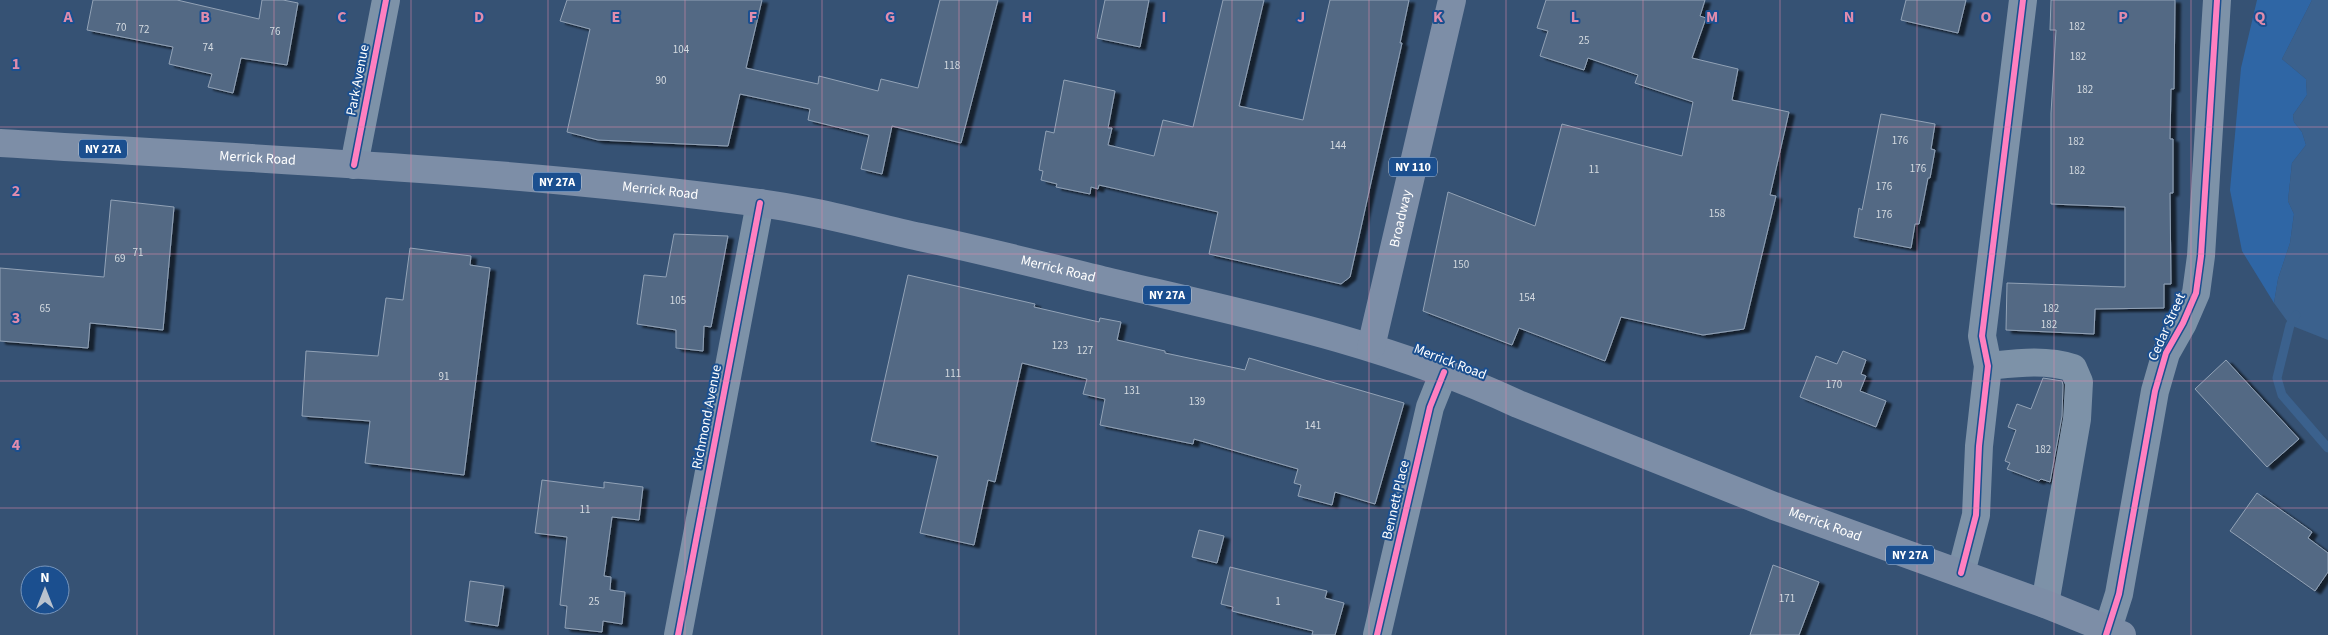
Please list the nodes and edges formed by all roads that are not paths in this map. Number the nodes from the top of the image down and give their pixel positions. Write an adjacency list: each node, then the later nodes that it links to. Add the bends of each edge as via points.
1 (386, 0): 6 (street, Park Avenue)
2 (1452, 0): 8 (main road, Broadway / NY 110)
3 (2023, 0): 9 (street, via 1982,336)
4 (2217, 0): 13 (street, Cedar Street, via 2196,293 2166,352 2155,391)
5 (0, 143): 6 (main road, Merrick Road / NY 27A)
6 (354, 165): 7 (main road, Merrick Road / NY 27A)
7 (760, 203): 8 (main road, Merrick Road / NY 27A, via 963,245); 14 (street, Richmond Avenue)
8 (1371, 347): 10 (main road, Merrick Road / NY 27A)
9 (1988, 366): 11 (street, via 1979,446 1976,515); 12 (street, via 2059,363 2073,368 2079,382 2077,419)
10 (1444, 372): 11 (main road, Merrick Road / NY 27A, via 1774,506); 15 (street, Bennett Place, via 1429,413)
11 (1960, 573): 12 (main road, Merrick Road / NY 27A)
12 (2046, 604): 13 (main road, Merrick Road / NY 27A)
13 (2112, 633)
14 (678, 635)
15 (1378, 635)

